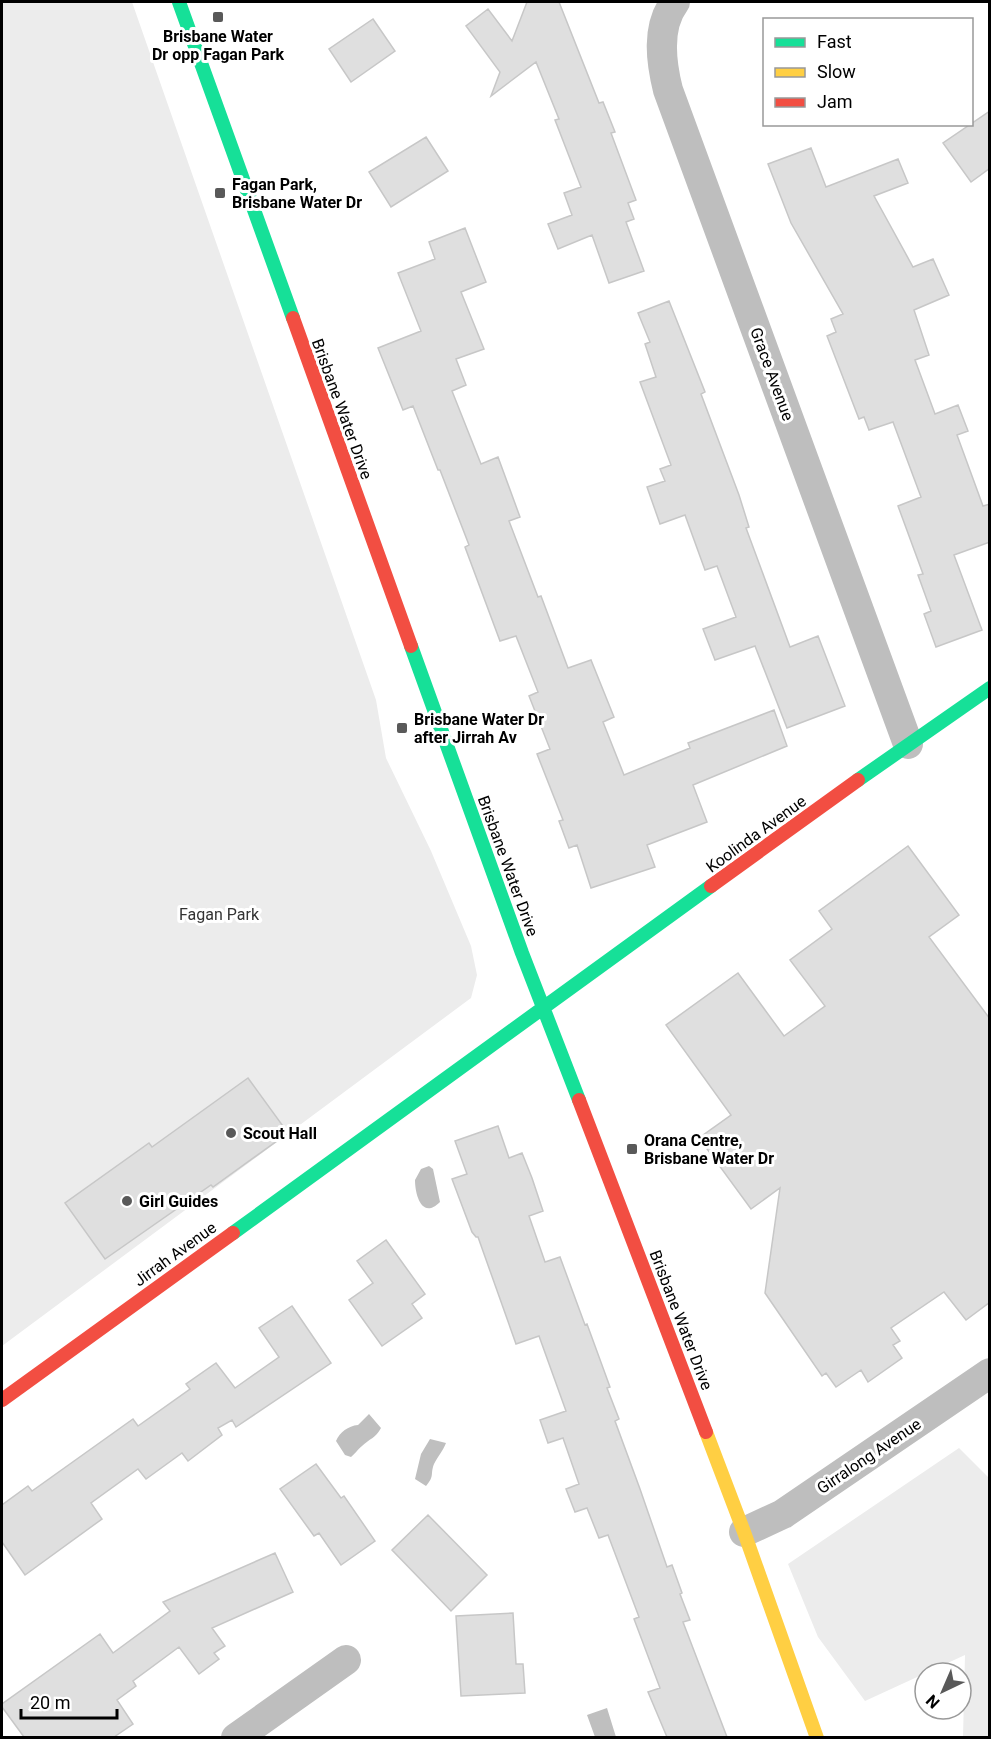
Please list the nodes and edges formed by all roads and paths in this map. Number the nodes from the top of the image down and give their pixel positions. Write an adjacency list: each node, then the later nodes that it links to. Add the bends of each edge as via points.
1 (179, 2): 5 (main road, Brisbane Water Drive)
2 (675, 2): 4 (street, Grace Avenue, via 661,47 668,90)
3 (990, 688): 4 (main road, Koolinda Avenue)
4 (908, 744): 5 (main road, Koolinda Avenue)
5 (543, 1008): 7 (main road, Jirrah Avenue); 8 (main road, Brisbane Water Drive)
6 (990, 1372): 8 (street, Girralong Avenue, via 783,1514)
7 (2, 1400)
8 (744, 1532): 11 (main road, Brisbane Water Drive)
9 (346, 1660): 10 (street)
10 (236, 1737)
11 (817, 1737)

